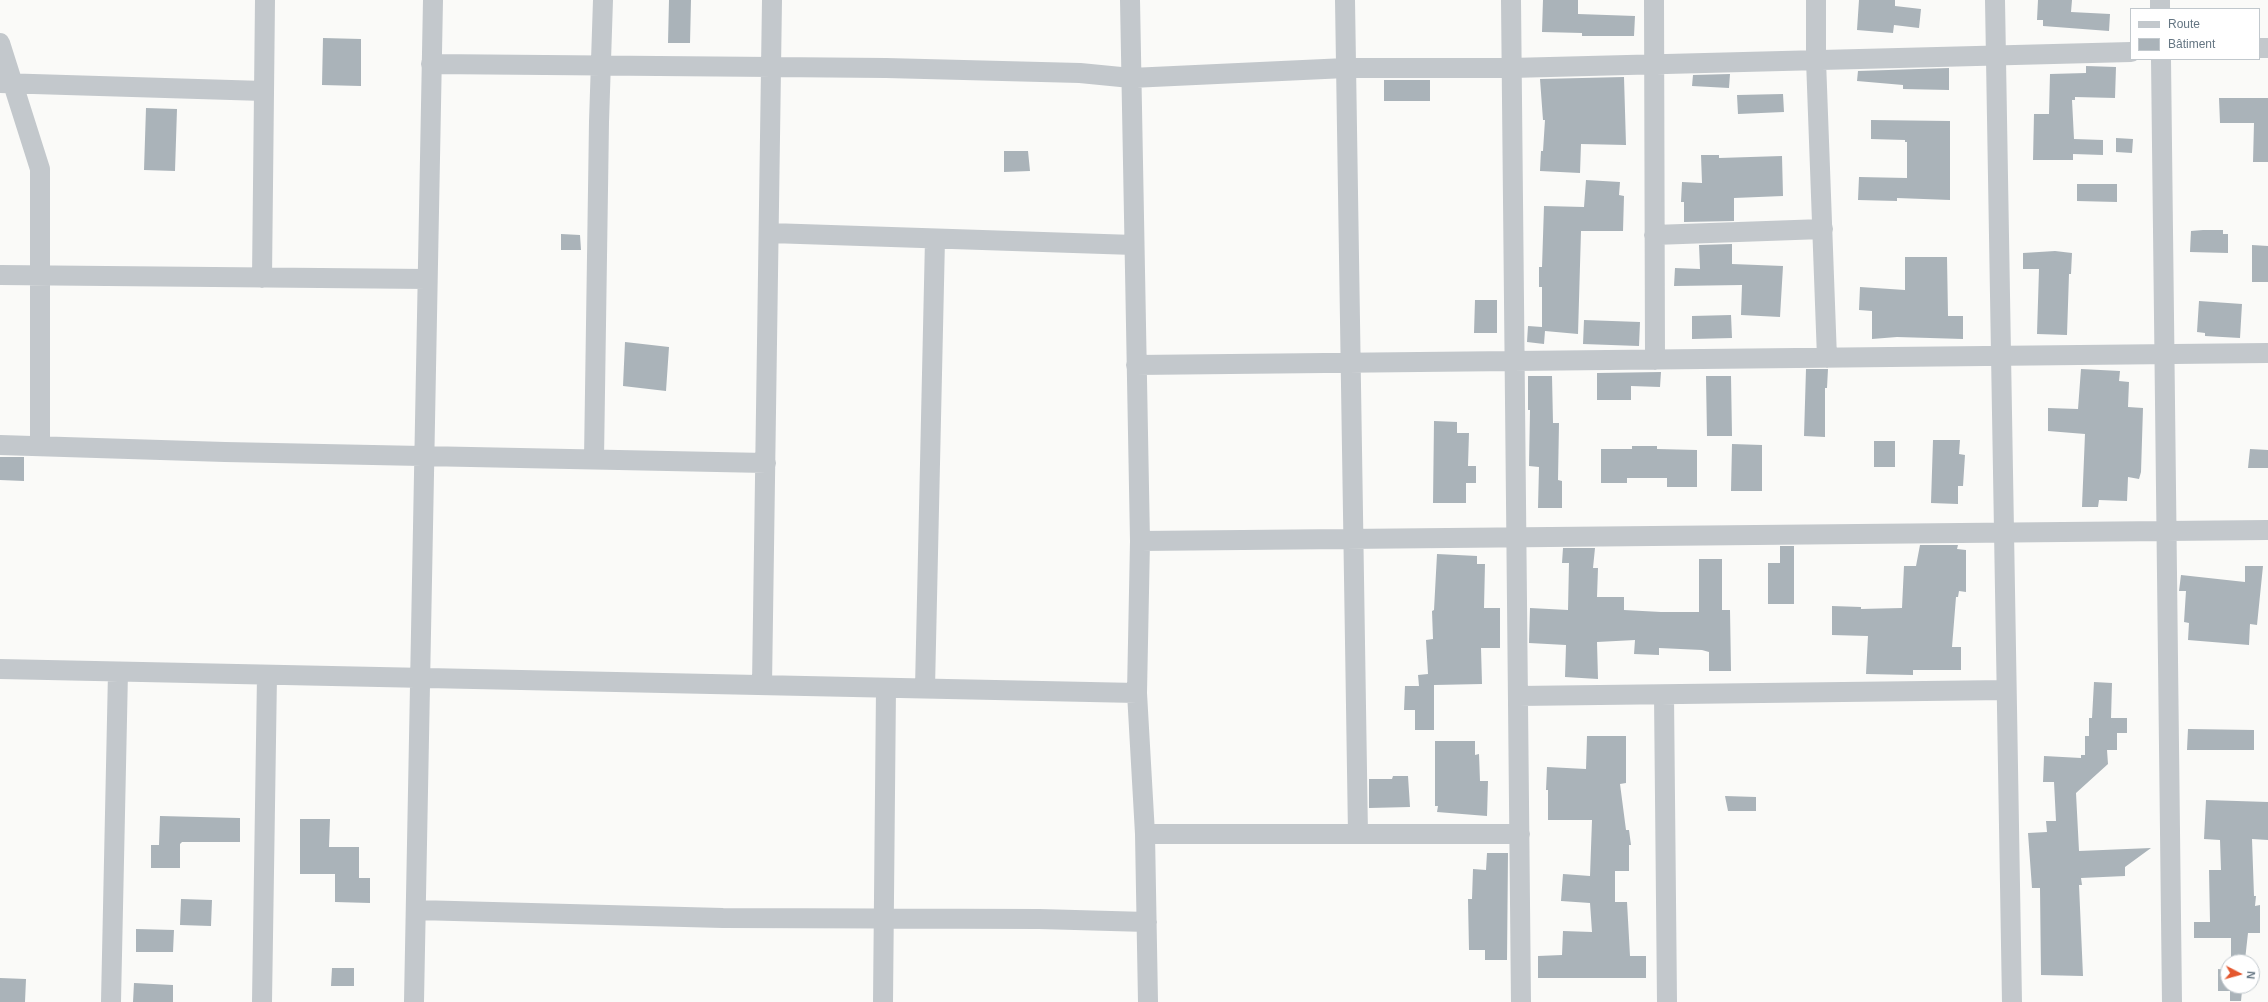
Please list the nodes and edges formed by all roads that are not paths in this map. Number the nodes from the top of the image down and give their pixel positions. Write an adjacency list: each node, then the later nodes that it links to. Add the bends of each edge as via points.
1 (266, 0): 24 (street)
2 (433, 0): 16 (street)
3 (603, 0): 18 (street)
4 (772, 0): 19 (street)
5 (1130, 0): 22 (street)
6 (1345, 0): 20 (street)
7 (1511, 0): 21 (street)
8 (1654, 0): 17 (street)
9 (1816, 0): 14 (street)
10 (1995, 0): 13 (street)
11 (0, 43): 23 (street)
12 (2130, 52): 13 (street)
13 (1996, 55): 14 (street); 36 (street)
14 (1816, 60): 17 (street); 25 (street)
15 (2161, 60): 35 (street)
16 (432, 64): 18 (street); 33 (street)
17 (1654, 64): 21 (street); 27 (street)
18 (600, 65): 19 (street); 45 (street)
19 (771, 66): 22 (street, via 1058,73); 26 (street)
20 (1346, 68): 21 (street); 22 (street); 40 (street)
21 (1511, 68): 39 (street)
22 (1131, 78): 29 (street)
23 (6, 83): 24 (street); 31 (street, via 40,170)
24 (264, 91): 32 (street)
25 (1823, 228): 27 (street); 37 (street)
26 (770, 233): 28 (street); 46 (street)
27 (1654, 235): 38 (street)
28 (935, 239): 29 (street); 59 (street)
29 (1134, 245): 41 (street)
30 (0, 275): 31 (street)
31 (41, 276): 32 (street); 43 (street)
32 (262, 278): 33 (street)
33 (427, 279): 44 (street)
34 (2268, 353): 35 (street)
35 (2164, 354): 36 (street); 48 (street)
36 (2001, 356): 37 (street); 49 (street)
37 (1827, 358): 38 (street)
38 (1655, 360): 39 (street)
39 (1514, 361): 40 (street); 50 (street)
40 (1351, 363): 41 (street); 51 (street)
41 (1136, 366): 52 (street)
42 (0, 445): 43 (street)
43 (40, 446): 44 (street)
44 (424, 456): 45 (street); 56 (street)
45 (594, 459): 46 (street)
46 (766, 463): 57 (street)
47 (2268, 530): 48 (street)
48 (2166, 531): 49 (street); 78 (street)
49 (2004, 532): 50 (street); 60 (street)
50 (1516, 537): 51 (street); 63 (street)
51 (1353, 538): 52 (street); 65 (street)
52 (1140, 541): 61 (street)
53 (0, 669): 54 (street)
54 (118, 672): 55 (street); 70 (street)
55 (267, 675): 56 (street); 71 (street)
56 (420, 678): 57 (street); 67 (street)
57 (762, 685): 58 (street)
58 (886, 688): 59 (street); 68 (street)
59 (925, 688): 61 (street)
60 (2006, 690): 62 (street); 77 (street)
61 (1137, 693): 64 (street)
62 (1664, 694): 63 (street); 76 (street)
63 (1518, 696): 66 (street)
64 (1145, 834): 65 (street); 69 (street)
65 (1358, 834): 66 (street)
66 (1520, 834): 75 (street)
67 (416, 910): 68 (street, via 723,918); 72 (street)
68 (884, 918): 69 (street); 73 (street)
69 (1147, 922): 74 (street)
70 (111, 1002)
71 (262, 1002)
72 (414, 1002)
73 (883, 1002)
74 (1148, 1002)
75 (1521, 1002)
76 (1667, 1002)
77 (2012, 1002)
78 (2172, 1002)

